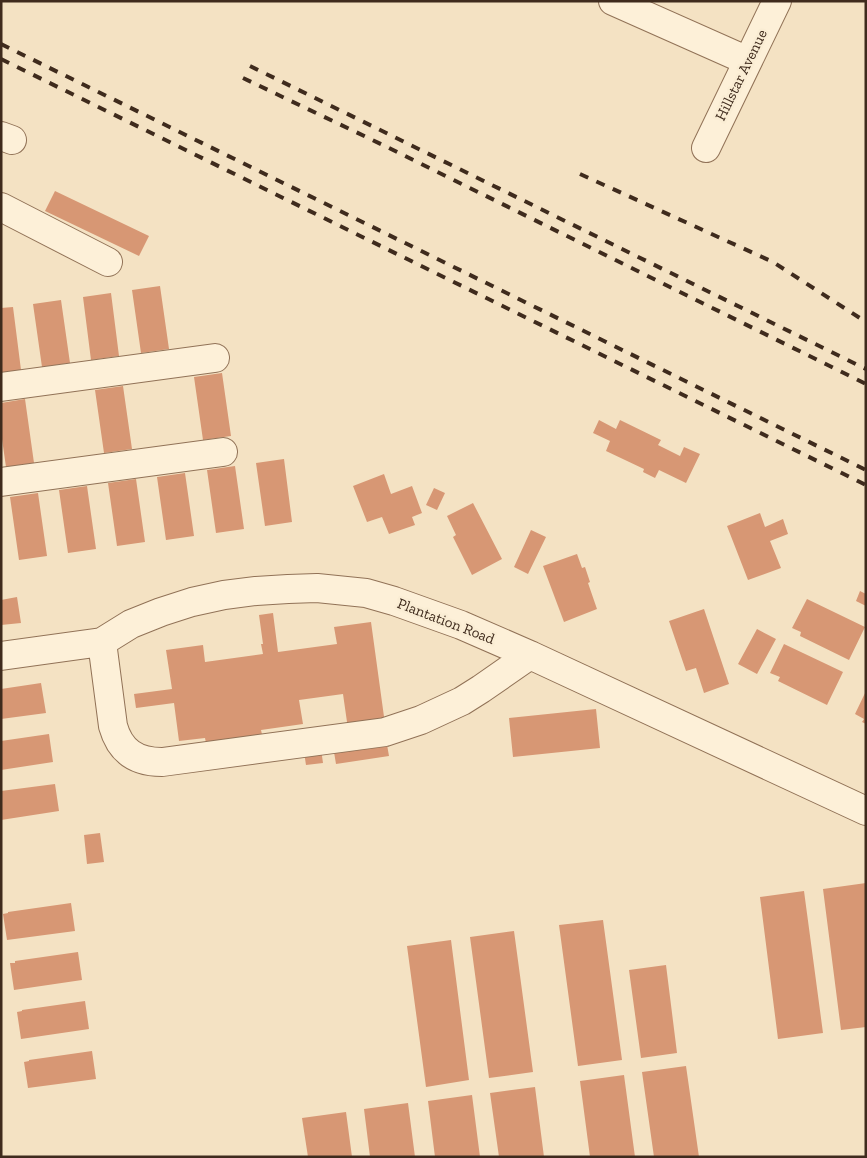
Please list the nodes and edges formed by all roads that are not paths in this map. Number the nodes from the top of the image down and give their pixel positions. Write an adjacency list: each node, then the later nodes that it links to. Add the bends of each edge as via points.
1 (613, 1): 3 (street)
2 (776, 1): 3 (street, Hillstar Avenue)
3 (748, 61): 4 (street, Hillstar Avenue)
4 (706, 148)
5 (1, 207): 6 (street)
6 (108, 262)
7 (215, 358): 8 (street)
8 (1, 387)
9 (223, 452): 10 (street)
10 (1, 482)
11 (102, 642): 12 (street, Plantation Road, via 130,624 192,602 256,590 317,588 366,593 387,599 461,624); 12 (street, via 115,735 133,756 152,762 385,732 462,701); 13 (street, Plantation Road)
12 (530, 654): 14 (street, Plantation Road)
13 (1, 656)
14 (866, 811)

